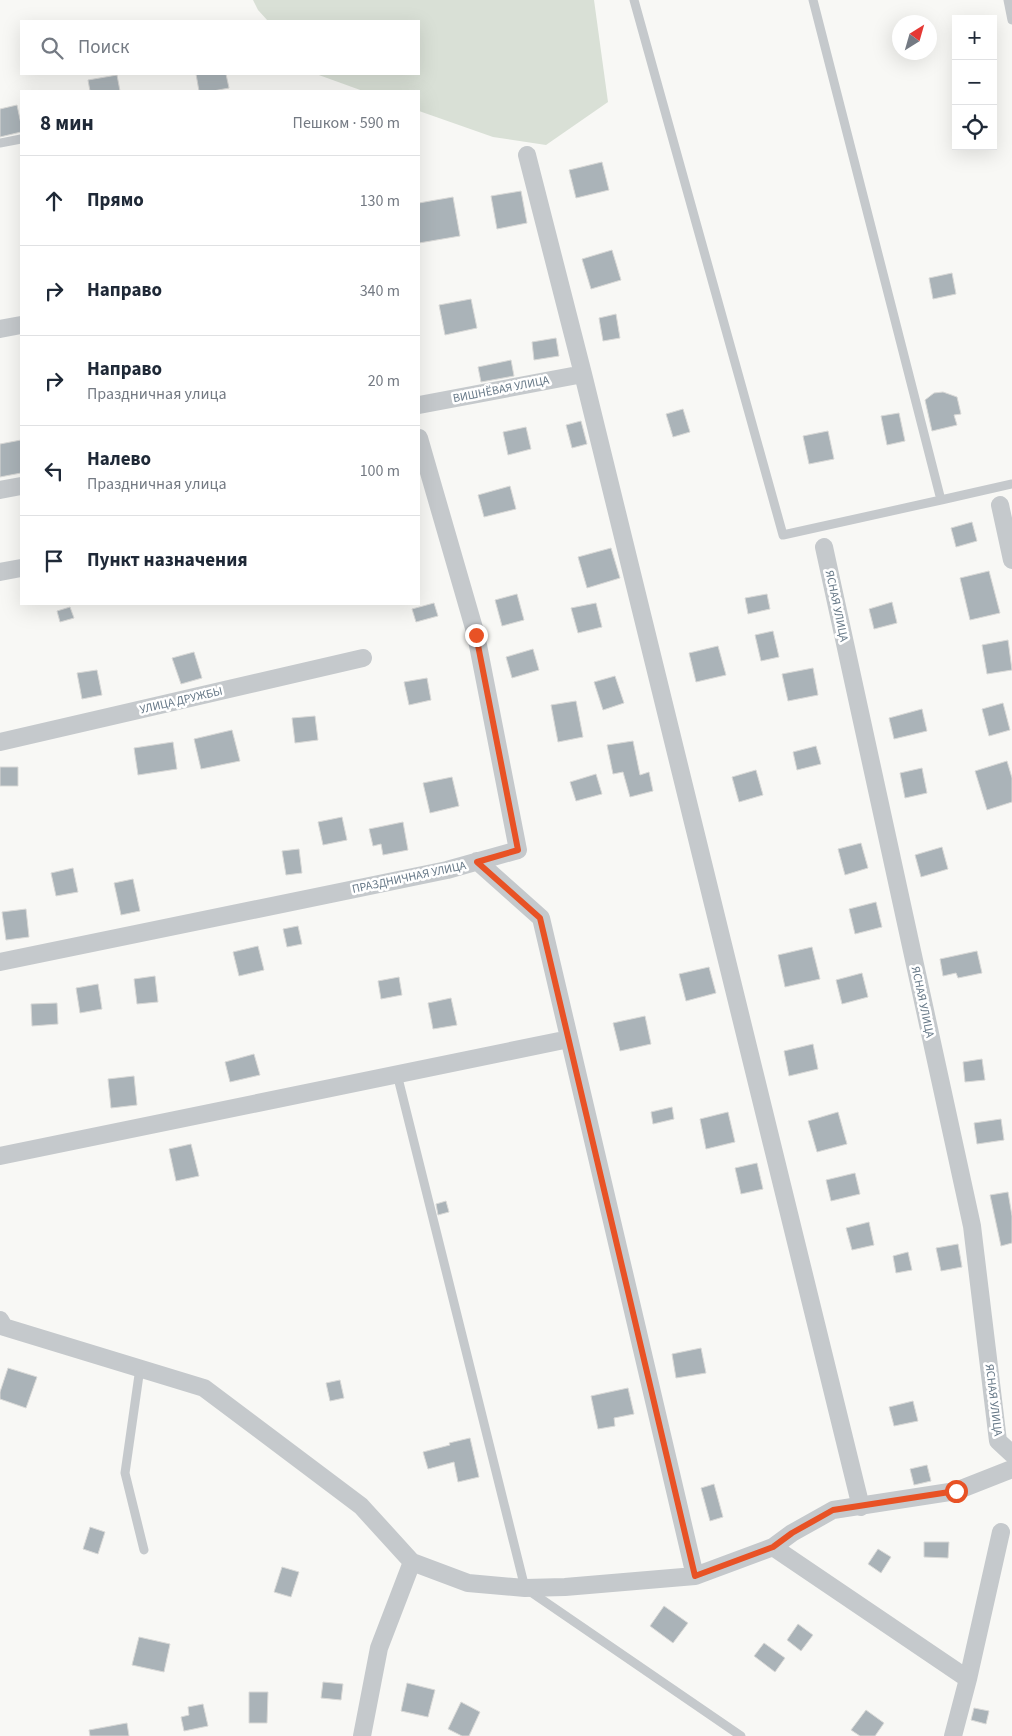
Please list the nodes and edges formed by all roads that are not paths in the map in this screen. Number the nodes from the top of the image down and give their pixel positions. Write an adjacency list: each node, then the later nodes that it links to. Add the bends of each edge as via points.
1 (634, 0): 16 (lane, via 783,535)
2 (813, 0): 16 (lane)
3 (1008, 0): 4 (lane)
4 (1012, 20)
5 (20, 139): 6 (lane)
6 (0, 143)
7 (527, 155): 10 (street)
8 (20, 325): 9 (street)
9 (0, 329)
10 (583, 374): 11 (street, ВИШНЁВАЯ УЛИЦА); 33 (street)
11 (420, 405)
12 (420, 441): 24 (street, ПРАЗДНИЧНАЯ УЛИЦА, via 476,635 518,850)
13 (1012, 484): 16 (lane)
14 (20, 486): 15 (street)
15 (0, 490)
16 (941, 500)
17 (1000, 505): 19 (street)
18 (824, 547): 31 (street, ЯСНАЯ УЛИЦА, via 972,1226 998,1441)
19 (1012, 560)
20 (20, 568): 21 (street)
21 (0, 572)
22 (363, 658): 23 (street, УЛИЦА ДРУЖБЫ)
23 (0, 742)
24 (477, 862): 25 (street, ПРАЗДНИЧНАЯ УЛИЦА); 26 (street, via 540,918)
25 (0, 962)
26 (569, 1039): 27 (street); 38 (street)
27 (397, 1074): 28 (street); 39 (lane)
28 (0, 1156)
29 (0, 1320): 30 (street, via 4,1327)
30 (140, 1368): 36 (lane, via 125,1474); 37 (street, via 204,1388 361,1506)
31 (1012, 1454)
32 (1012, 1469): 33 (street, via 956,1491)
33 (861, 1507): 35 (street, via 833,1510)
34 (1000, 1532): 40 (street)
35 (773, 1547): 38 (street); 40 (street)
36 (144, 1550)
37 (412, 1562): 39 (street, via 468,1583); 41 (street, via 379,1648)
38 (695, 1576): 39 (street)
39 (525, 1588): 42 (lane)
40 (968, 1679): 43 (street)
41 (362, 1736)
42 (741, 1736)
43 (953, 1736)

